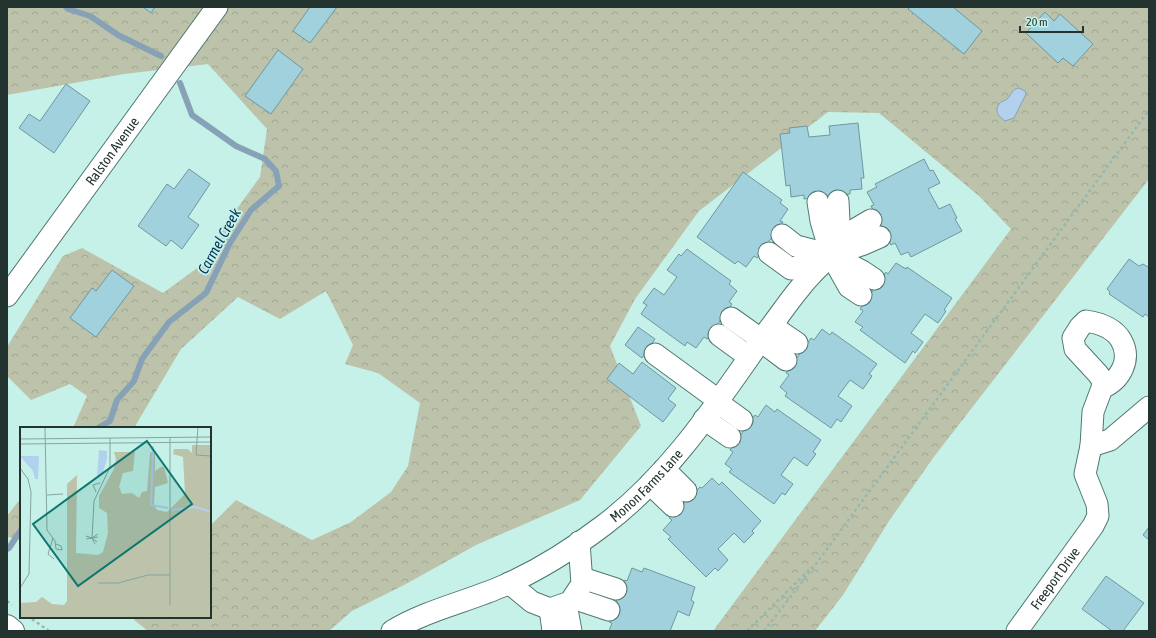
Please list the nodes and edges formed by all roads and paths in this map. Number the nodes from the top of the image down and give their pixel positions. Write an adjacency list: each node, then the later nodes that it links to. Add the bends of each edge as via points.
1 (217, 7): 10 (street, Ralston Avenue)
2 (1149, 110): 26 (path)
3 (828, 202): 7 (street, via 839,221)
4 (875, 228): 7 (street, via 864,244)
5 (782, 235): 7 (street, via 796,246)
6 (769, 253): 7 (street, via 791,269)
7 (831, 255): 8 (street); 9 (street, via 849,286); 13 (street, Monon Farms Lane, via 800,288)
8 (874, 279)
9 (861, 295)
10 (7, 296)
11 (731, 318): 13 (street)
12 (719, 335): 13 (street)
13 (761, 341): 14 (street); 17 (street, Monon Farms Lane)
14 (792, 352)
15 (655, 354): 17 (street)
16 (1105, 384): 22 (street, via 1093,412)
17 (717, 401): 19 (street, Monon Farms Lane); 20 (street)
18 (1149, 407): 22 (street, via 1110,440)
19 (704, 419): 21 (street); 23 (street, Monon Farms Lane)
20 (742, 420)
21 (730, 437)
22 (1091, 446): 41 (street, Freeport Drive, via 1085,474 1097,504 1098,516)
23 (664, 469): 24 (street, Monon Farms Lane); 24 (street, via 679,498)
24 (650, 484): 25 (street, Monon Farms Lane, via 604,525)
25 (579, 542): 27 (street); 28 (street, Monon Farms Lane)
26 (819, 560): 39 (path); 40 (path)
27 (582, 578): 29 (street); 30 (street, via 582,584)
28 (509, 583): 30 (street, via 532,602); 36 (street, Monon Farms Lane, via 434,610)
29 (616, 589)
30 (563, 604): 31 (street); 37 (street); 38 (street)
31 (610, 610)
32 (31, 618): 35 (path)
33 (7, 626): 34 (main road)
34 (14, 631)
35 (49, 631)
36 (392, 631)
37 (553, 631)
38 (571, 631)
39 (747, 631)
40 (764, 631)
41 (1017, 631)

